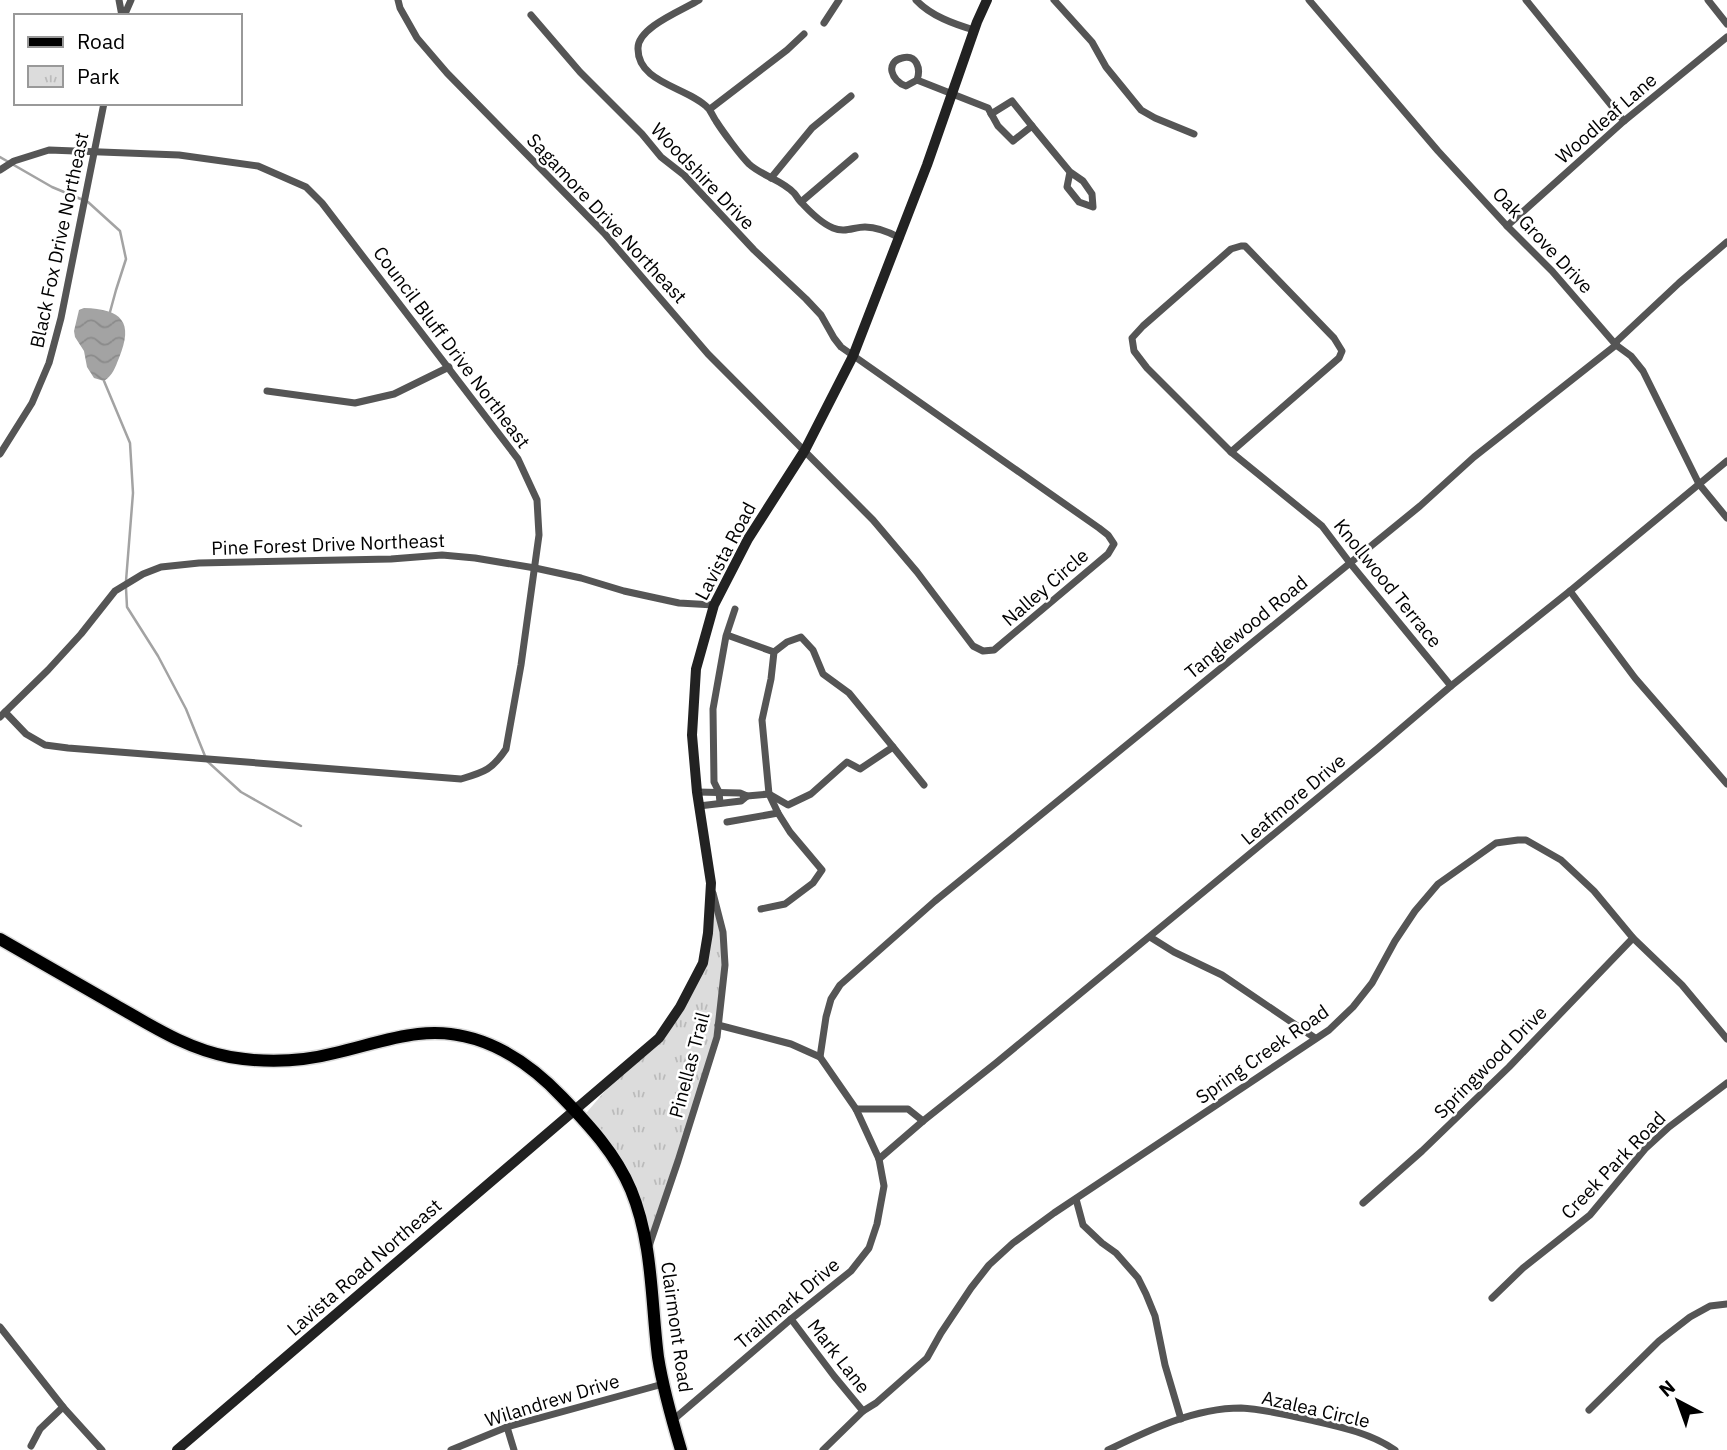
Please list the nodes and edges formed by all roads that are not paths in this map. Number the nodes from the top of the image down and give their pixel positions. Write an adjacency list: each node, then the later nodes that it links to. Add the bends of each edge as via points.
1 (398, 0): 38 (street, Sagamore Drive Northeast, via 416,38 447,73 604,233 708,354)
2 (699, 0): 20 (street, via 661,20 643,34 638,46 647,71)
3 (839, 0): 11 (street)
4 (916, 0): 13 (street, via 948,22)
5 (987, 0): 13 (main road, Lavista Road)
6 (1054, 0): 24 (street, via 1092,41 1106,67 1141,110)
7 (1309, 0): 31 (street, Oak Grove Drive)
8 (1525, 0): 22 (street)
9 (1708, 0): 12 (street)
10 (531, 15): 35 (street, Woodshire Drive, via 661,157 806,299 841,347)
11 (824, 23)
12 (1727, 24)
13 (974, 30): 17 (main road, Lavista Road)
14 (804, 34): 20 (street)
15 (1727, 37): 22 (street, Woodleaf Lane)
16 (918, 80): 16 (street, via 918,64 912,58 896,61 892,77 898,84 906,86); 17 (street)
17 (952, 93): 21 (street, via 988,108); 32 (main road, Lavista Road)
18 (851, 96): 29 (street, via 811,128)
19 (104, 105): 25 (street, Black Fox Drive Northeast)
20 (709, 109): 29 (street, via 749,164)
21 (991, 114): 23 (street, via 1012,101); 23 (street, via 1013,141)
22 (1624, 121): 31 (street, Woodleaf Lane)
23 (1032, 126): 28 (street)
24 (1194, 134)
25 (94, 151): 27 (street, Council Bluff Drive Northeast, via 49,150); 36 (street, Council Bluff Drive Northeast, via 179,155 258,166 306,187); 40 (street, Black Fox Drive Northeast, via 48,363 32,403)
26 (855, 156): 30 (street)
27 (0, 170)
28 (1070, 172): 28 (street, via 1067,187 1079,202 1093,207 1092,194)
29 (771, 178): 30 (street)
30 (801, 202): 32 (street, via 835,229 864,227)
31 (1507, 226): 34 (street, Oak Grove Drive)
32 (900, 238): 35 (main road, Lavista Road)
33 (1727, 242): 34 (street, Tanglewood Road)
34 (1616, 345): 42 (street, Oak Grove Drive, via 1643,371); 44 (street, Tanglewood Road)
35 (853, 356): 38 (main road, Lavista Road); 38 (street, Nalley Circle, via 1079,513 1114,544 1012,636 994,650 983,651 973,646 873,520)
36 (449, 367): 37 (street, via 394,394 355,403); 45 (street, Council Bluff Drive Northeast, via 518,459 537,500)
37 (267, 391)
38 (805, 450): 47 (main road, Lavista Road, via 748,539)
39 (1231, 452): 39 (street, Knollwood Terrace, via 1147,368 1133,351 1132,338 1231,249 1245,246 1342,351); 44 (street, Knollwood Terrace, via 1322,526)
40 (0, 454)
41 (1727, 461): 42 (street, Leafmore Drive)
42 (1699, 484): 43 (street, Oak Grove Drive); 46 (street, Leafmore Drive)
43 (1727, 518)
44 (1350, 563): 51 (street, Knollwood Terrace); 72 (street, Tanglewood Road, via 855,971 831,999)
45 (535, 568): 47 (street, Pine Forest Drive Northeast, via 679,603); 52 (street, Pine Forest Drive Northeast, via 442,555 161,567 115,591 81,634); 52 (street, Council Bluff Drive Northeast, via 506,749 484,772 461,779 45,745)
46 (1570, 592): 51 (street, Leafmore Drive); 54 (street, via 1635,678)
47 (714, 605): 56 (main road, Lavista Road, via 696,669 692,735)
48 (735, 609): 49 (street)
49 (727, 635): 50 (street); 57 (street, via 713,709 714,782)
50 (774, 652): 53 (street, via 801,637 813,650 823,674 849,693); 58 (street, via 762,720)
51 (1451, 685): 66 (street, Leafmore Drive)
52 (2, 715)
53 (893, 747): 55 (street); 58 (street, via 860,769 847,762 811,794 788,805)
54 (1727, 784)
55 (924, 785)
56 (696, 792): 57 (street); 61 (main road, Lavista Road)
57 (719, 792): 59 (street); 60 (street)
58 (769, 794): 59 (street); 62 (street)
59 (747, 796): 60 (street)
60 (720, 803): 61 (street)
61 (699, 807): 64 (main road, Lavista Road)
62 (778, 813): 63 (street); 65 (street, via 822,870 785,904)
63 (727, 822)
64 (710, 883): 69 (street, Pinellas Trail, via 723,932 725,965); 75 (main road, Lavista Road, via 703,963 680,1007 659,1038)
65 (761, 909)
66 (1150, 937): 70 (street, via 1222,975); 76 (street, Leafmore Drive)
67 (1633, 938): 70 (street, Spring Creek Road, via 1561,860 1527,840 1496,843 1437,884 1395,941 1372,984 1329,1030); 71 (street, Spring Creek Road, via 1682,985); 79 (street, Springwood Drive, via 1442,1133)
68 (0, 939): 75 (main road, Clairmont Road, via 169,1037 201,1050 246,1060 283,1061 407,1035 454,1035 492,1045 522,1061)
69 (718, 1025): 72 (street, via 791,1044); 80 (street, Pinellas Trail)
70 (1315, 1038): 78 (street, Spring Creek Road)
71 (1727, 1040)
72 (820, 1057): 74 (street, Trailmark Drive)
73 (1727, 1083): 81 (street, Creek Park Road, via 1669,1127 1590,1215)
74 (856, 1109): 76 (street, via 908,1109); 77 (street, Trailmark Drive)
75 (575, 1110): 80 (main road, Clairmont Road, via 621,1169 638,1210); 94 (main road, Lavista Road Northeast)
76 (923, 1121): 77 (street, Leafmore Drive)
77 (878, 1160): 83 (street, Trailmark Drive, via 884,1186 869,1248 851,1271)
78 (1076, 1199): 88 (street, Spring Creek Road, via 989,1265 927,1358); 89 (street, via 1083,1225 1116,1253 1146,1294)
79 (1363, 1203)
80 (647, 1250): 85 (main road, Clairmont Road)
81 (1492, 1298)
82 (1727, 1304): 87 (street, via 1710,1306 1679,1325)
83 (791, 1319): 88 (street, Mark Lane); 90 (street, Trailmark Drive)
84 (0, 1327): 86 (street)
85 (663, 1384): 90 (main road, Clairmont Road); 91 (street, Wilandrew Drive)
86 (63, 1406): 92 (street, via 40,1429); 93 (street)
87 (1589, 1410)
88 (863, 1411): 98 (street, Spring Creek Road)
89 (1181, 1419): 99 (street, Azalea Circle); 100 (street, Azalea Circle, via 1241,1408 1339,1426)
90 (672, 1421): 97 (main road, Clairmont Road)
91 (507, 1427): 95 (street, Wilandrew Drive); 96 (street)
92 (31, 1447)
93 (102, 1450)
94 (177, 1450)
95 (451, 1450)
96 (514, 1450)
97 (681, 1450)
98 (823, 1450)
99 (1108, 1450)
100 (1395, 1450)

